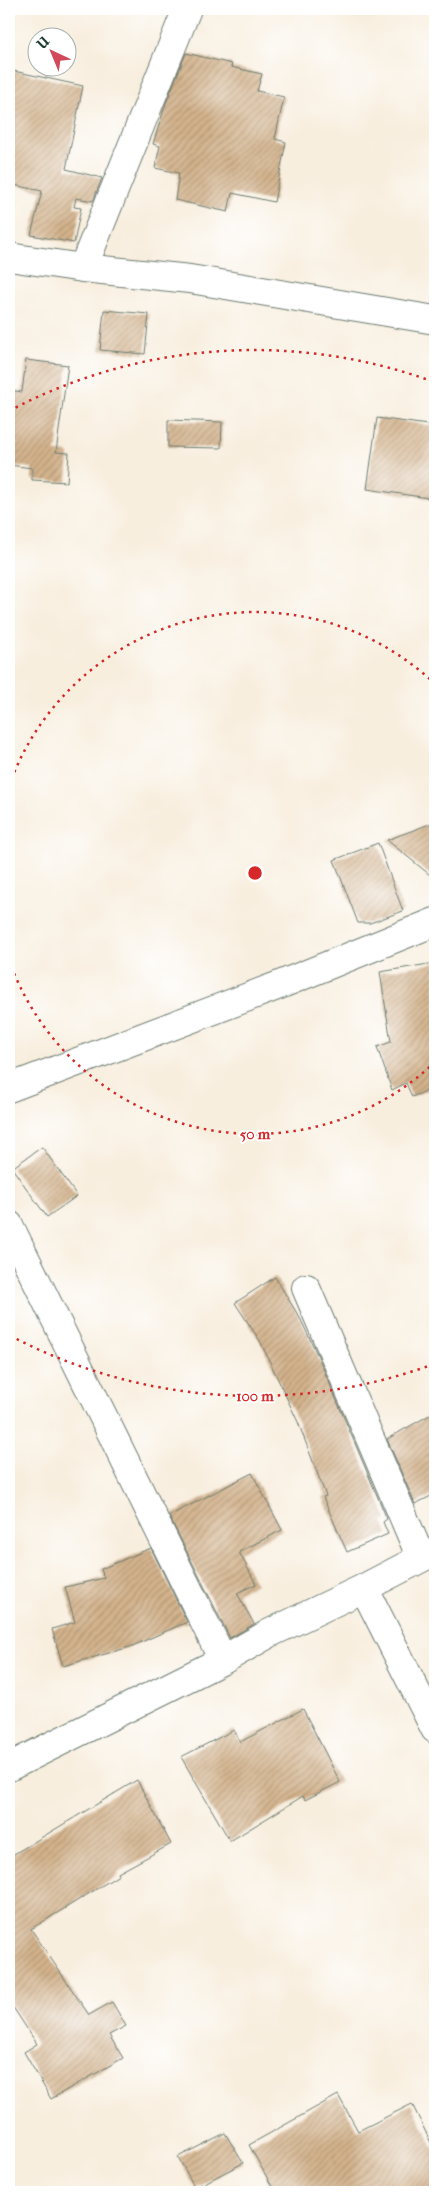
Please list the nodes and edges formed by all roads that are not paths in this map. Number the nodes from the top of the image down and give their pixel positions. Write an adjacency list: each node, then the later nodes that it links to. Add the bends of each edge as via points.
1 (187, 9): 3 (street)
2 (9, 257): 3 (street)
3 (83, 268): 4 (street, via 190,278)
4 (435, 320)
5 (435, 922): 6 (street)
6 (9, 1088)
7 (9, 1225): 11 (street)
8 (306, 1288): 9 (street)
9 (428, 1554): 10 (street)
10 (364, 1588): 11 (street, via 270,1633); 12 (street)
11 (223, 1660): 13 (street)
12 (435, 1729)
13 (9, 1767)

